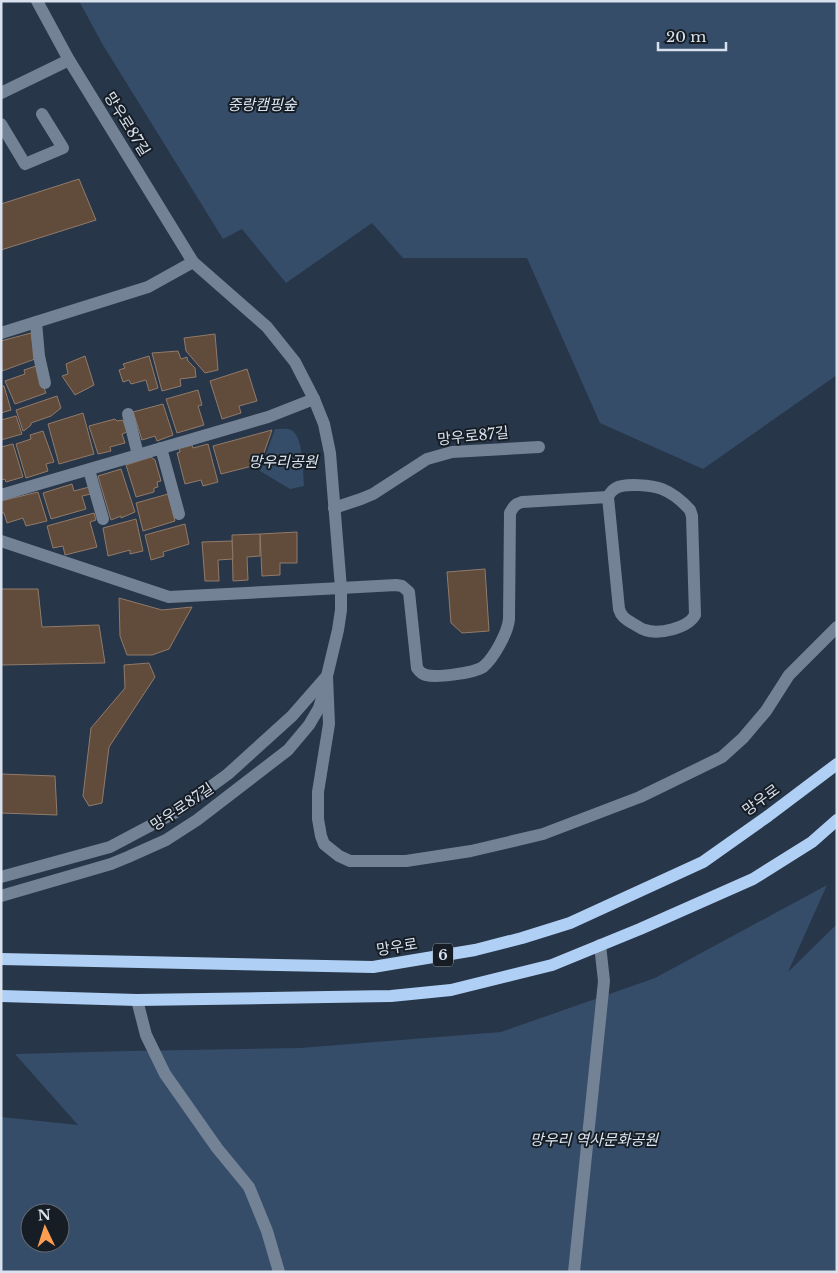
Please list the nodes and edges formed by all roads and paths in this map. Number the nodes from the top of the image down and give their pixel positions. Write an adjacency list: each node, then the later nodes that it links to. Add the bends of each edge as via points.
1 (37, 1): 2 (street, 망우로87길)
2 (69, 60): 3 (street); 6 (street, 망우로87길)
3 (1, 92)
4 (42, 114): 5 (street, via 63,148 24,164)
5 (1, 124)
6 (193, 262): 7 (street, via 148,287); 10 (street, 망우로87길, via 267,327 294,362)
7 (36, 322): 8 (street); 9 (street)
8 (1, 333)
9 (45, 383)
10 (314, 399): 13 (street, via 268,417); 18 (street, 망우로87길, via 330,453)
11 (128, 414): 14 (street)
12 (539, 446): 18 (street, 망우로87길, via 452,452 427,458 373,494)
13 (161, 448): 14 (street); 19 (street)
14 (138, 455): 15 (street)
15 (89, 470): 16 (street); 20 (street)
16 (1, 495)
17 (608, 497): 17 (street, via 620,614 651,632 689,623 696,615 690,510 657,487 622,486 612,490); 22 (street, via 522,502 512,508 509,625 492,658 480,669 434,676 420,673 409,592 396,584)
18 (334, 508): 22 (street, 망우로87길)
19 (179, 514)
20 (103, 519)
21 (1, 541): 22 (street, via 169,597)
22 (341, 588): 24 (street, 망우로87길, via 338,630)
23 (837, 627): 24 (street, via 789,675 766,711 722,756 640,797 543,834 471,851 406,861 350,861 324,844 318,819 318,792 328,724)
24 (327, 676): 27 (street, 망우로87길, via 292,716 235,768 176,812 110,847); 28 (street, 망우로87길, via 319,708 309,726 288,750 196,820 166,840 128,858)
25 (837, 764): 30 (main road, 망우로 / 6, via 702,862 570,923 475,950 373,967)
26 (837, 820): 29 (main road, 6, via 812,842 753,879)
27 (1, 877)
28 (1, 896)
29 (600, 945): 32 (main road, 6, via 552,964 451,990 391,996); 34 (street, via 604,981)
30 (1, 959)
31 (1, 996): 32 (main road, 6)
32 (138, 1000): 33 (street, via 146,1035 165,1074 249,1187)
33 (279, 1272)
34 (574, 1272)

